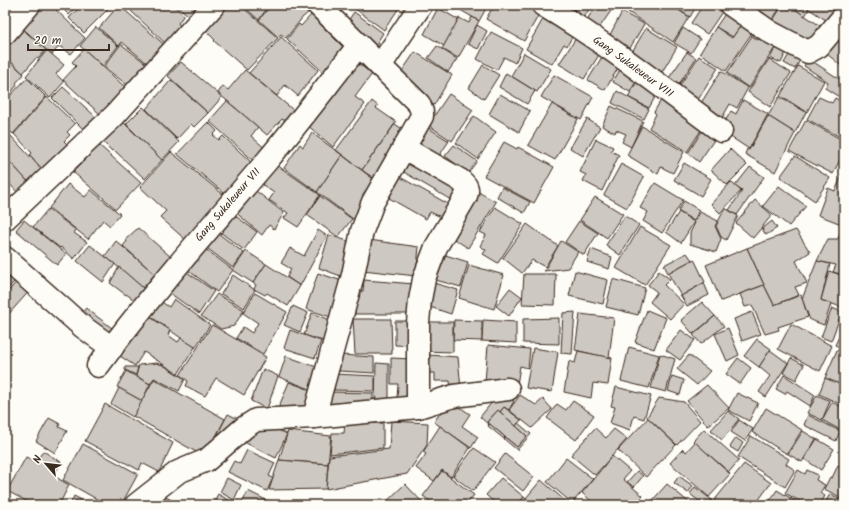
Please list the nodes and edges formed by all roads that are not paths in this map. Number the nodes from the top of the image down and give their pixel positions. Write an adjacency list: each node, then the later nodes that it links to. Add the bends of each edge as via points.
1 (29, 5): 8 (street)
2 (214, 5): 13 (street, via 115,115)
3 (318, 5): 9 (street)
4 (421, 5): 10 (street)
5 (543, 5): 11 (street, Gang Sukaleueur VIII, via 639,70)
6 (731, 5): 7 (street, via 770,32 808,52 819,46)
7 (844, 16)
8 (5, 33)
9 (359, 45): 10 (street); 15 (street, Gang Sukaleueur VII, via 267,161 125,328)
10 (380, 66): 12 (street, via 419,104 422,112)
11 (721, 131)
12 (404, 148): 18 (street, via 460,180 467,186 468,191 436,247 424,279 418,323); 19 (street, via 373,202 362,231 354,275)
13 (5, 219)
14 (5, 258): 15 (street, via 83,327)
15 (112, 348): 16 (street, Gang Sukaleueur VII)
16 (98, 366)
17 (508, 389): 18 (street, via 454,396)
18 (418, 407): 19 (street)
19 (314, 417): 20 (street, via 256,420 207,460 178,472)
20 (136, 505)

